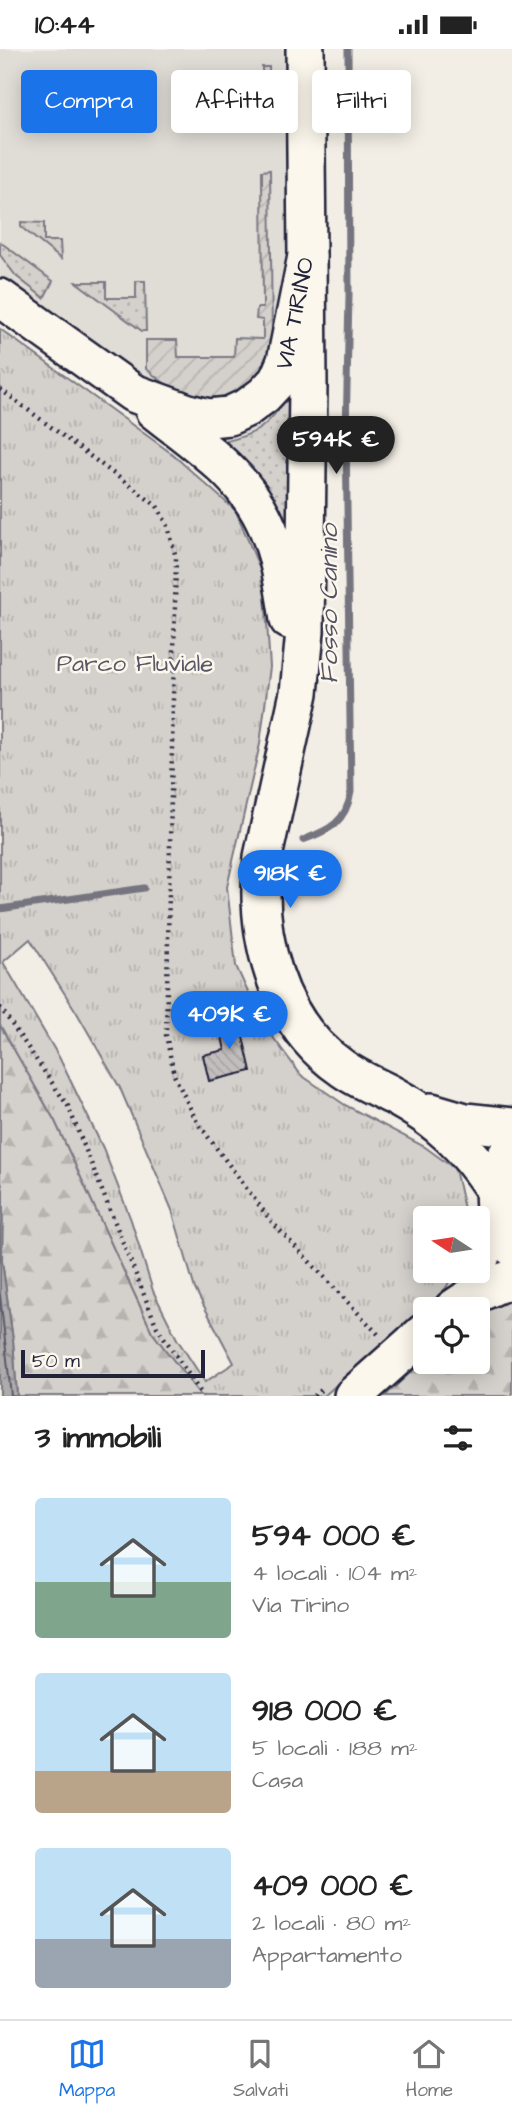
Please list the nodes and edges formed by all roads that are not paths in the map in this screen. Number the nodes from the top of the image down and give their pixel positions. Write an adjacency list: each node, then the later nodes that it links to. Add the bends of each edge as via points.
1 (305, 49): 2 (street, VIA TIRINO)
2 (307, 256): 4 (street, VIA TIRINO, via 286,361 278,380 264,395 238,412 218,418 188,413); 5 (street, via 305,632)
3 (0, 298): 4 (street, VIA TIRINO)
4 (134, 393): 5 (street, via 208,452 256,504 283,582)
5 (299, 693): 6 (street, via 260,881 269,956 283,997 323,1053)
6 (397, 1098): 7 (street, via 449,1118); 9 (street, via 458,1140 478,1164)
7 (512, 1127)
8 (512, 1148): 9 (street, via 498,1173)
9 (501, 1218): 10 (street)
10 (490, 1239)
11 (512, 1279): 12 (street)
12 (470, 1297)
13 (404, 1340): 14 (street)
14 (353, 1396)

